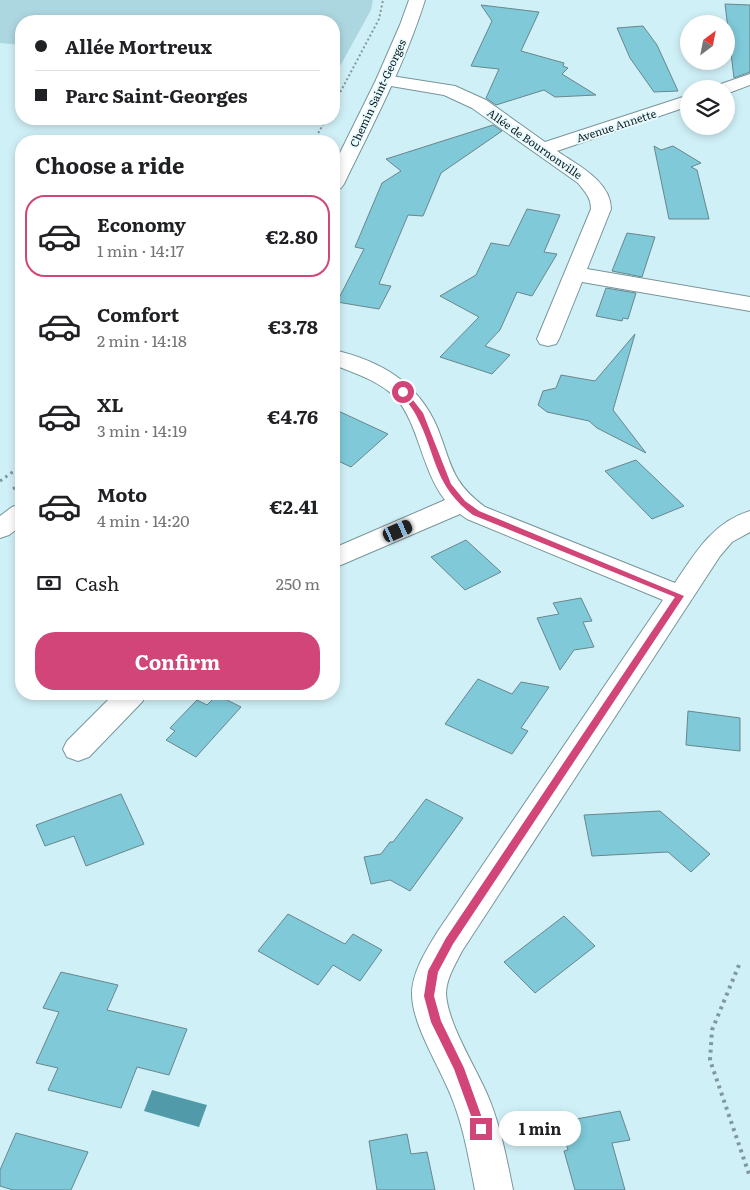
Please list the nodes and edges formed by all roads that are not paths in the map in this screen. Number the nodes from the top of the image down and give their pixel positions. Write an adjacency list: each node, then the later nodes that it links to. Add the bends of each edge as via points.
1 (417, 0): 3 (street, Chemin Saint-Georges)
2 (750, 79): 4 (street)
3 (385, 80): 6 (street, Allée de Bournonville, via 431,86 459,94 479,104); 7 (street, Chemin Saint-Georges)
4 (735, 85)
5 (680, 103): 6 (street, Avenue Annette)
6 (543, 149): 8 (street, Allée de Bournonville, via 585,179 601,200 601,209)
7 (340, 172)
8 (576, 274): 9 (street); 10 (street, Allée de Bournonville)
9 (750, 304)
10 (548, 339)
11 (340, 359): 12 (street, via 379,375 403,392 419,413 448,485)
12 (462, 503): 16 (street); 17 (street, via 496,522)
13 (15, 518): 15 (street)
14 (750, 520): 17 (street, via 724,536 710,550)
15 (0, 529)
16 (340, 556)
17 (680, 596): 20 (street, via 433,971 429,996 436,1022 472,1101)
18 (126, 700): 19 (street)
19 (78, 749)
20 (494, 1190)

